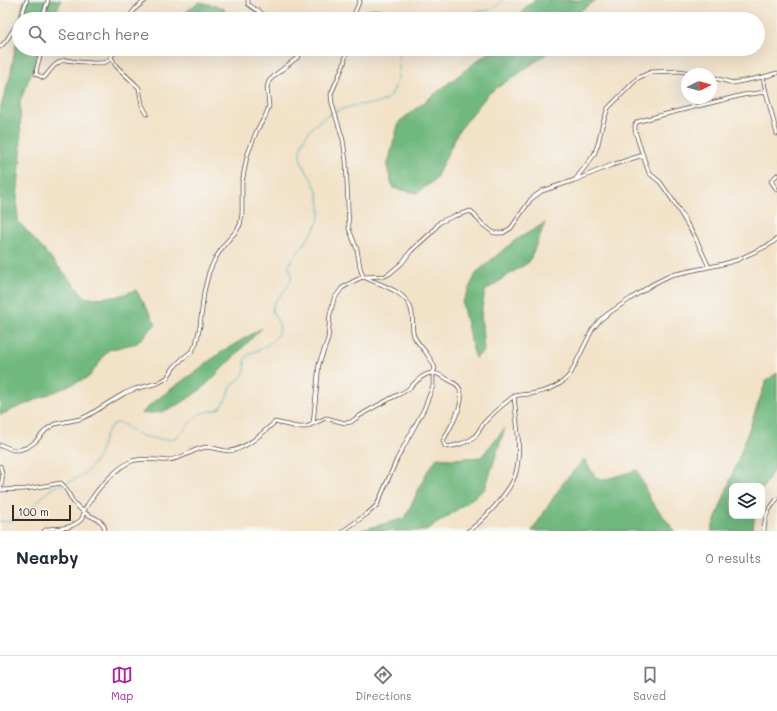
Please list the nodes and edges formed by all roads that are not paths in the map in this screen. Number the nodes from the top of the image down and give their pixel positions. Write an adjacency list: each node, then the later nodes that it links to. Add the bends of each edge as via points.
1 (27, 0): 6 (street)
2 (48, 0): 7 (street)
3 (146, 0): 8 (street)
4 (248, 0): 9 (street, via 248,4 254,10)
5 (360, 0): 10 (street)
6 (22, 12)
7 (44, 12)
8 (132, 12)
9 (261, 12)
10 (355, 12)
11 (12, 31): 12 (street)
12 (0, 48)
13 (40, 56): 16 (street, via 36,74 44,78 54,65 64,60 98,63 106,62)
14 (298, 56): 34 (street, via 269,81 269,106 247,156 242,183 240,225 224,245 209,272 200,326 192,351 174,367 167,378 158,383 125,393 80,419 55,424 28,447 13,450)
15 (346, 56): 30 (street, via 331,94 346,161 349,229 357,249)
16 (112, 57): 22 (street, via 116,66 138,88)
17 (681, 71): 26 (street, via 651,72 638,78 608,108 594,155)
18 (777, 73): 19 (street)
19 (763, 77): 20 (street, via 733,83); 21 (street)
20 (717, 79)
21 (766, 92): 23 (street); 24 (street, via 743,95 637,122 635,130)
22 (147, 114)
23 (777, 134)
24 (643, 155): 26 (street); 29 (street, via 649,173 660,182 672,199 695,237)
25 (777, 175): 27 (street, via 771,181)
26 (575, 180): 30 (street, via 542,191 531,199 511,228 503,233 494,233 471,211 454,216 440,222 389,274)
27 (777, 190)
28 (777, 239): 29 (street, via 754,253)
29 (709, 267): 32 (street, via 671,275 608,313 592,330 567,378 540,393)
30 (363, 277): 31 (street, via 400,293 404,298 411,308 413,334 432,361); 33 (street, via 342,288 334,299 328,339 319,364)
31 (434, 373): 32 (street, via 457,384 462,395 459,409 443,441 447,447 472,439 483,424); 33 (street, via 426,375 407,390 351,422 326,418); 41 (street, via 433,386 424,409 397,459 377,505)
32 (514, 396): 42 (street, via 518,442 516,473 505,494)
33 (313, 424): 38 (street, via 297,427 275,422 257,438 238,449 229,451 208,447 175,459 131,462 108,479 92,497)
34 (0, 446)
35 (0, 466): 36 (street, via 3,477)
36 (0, 490): 38 (street, via 61,483 71,499)
37 (777, 499): 43 (street, via 768,511)
38 (84, 512): 39 (street, via 81,519 72,525); 40 (street, via 102,522)
39 (44, 531)
40 (105, 531)
41 (343, 531)
42 (468, 531)
43 (764, 531)

